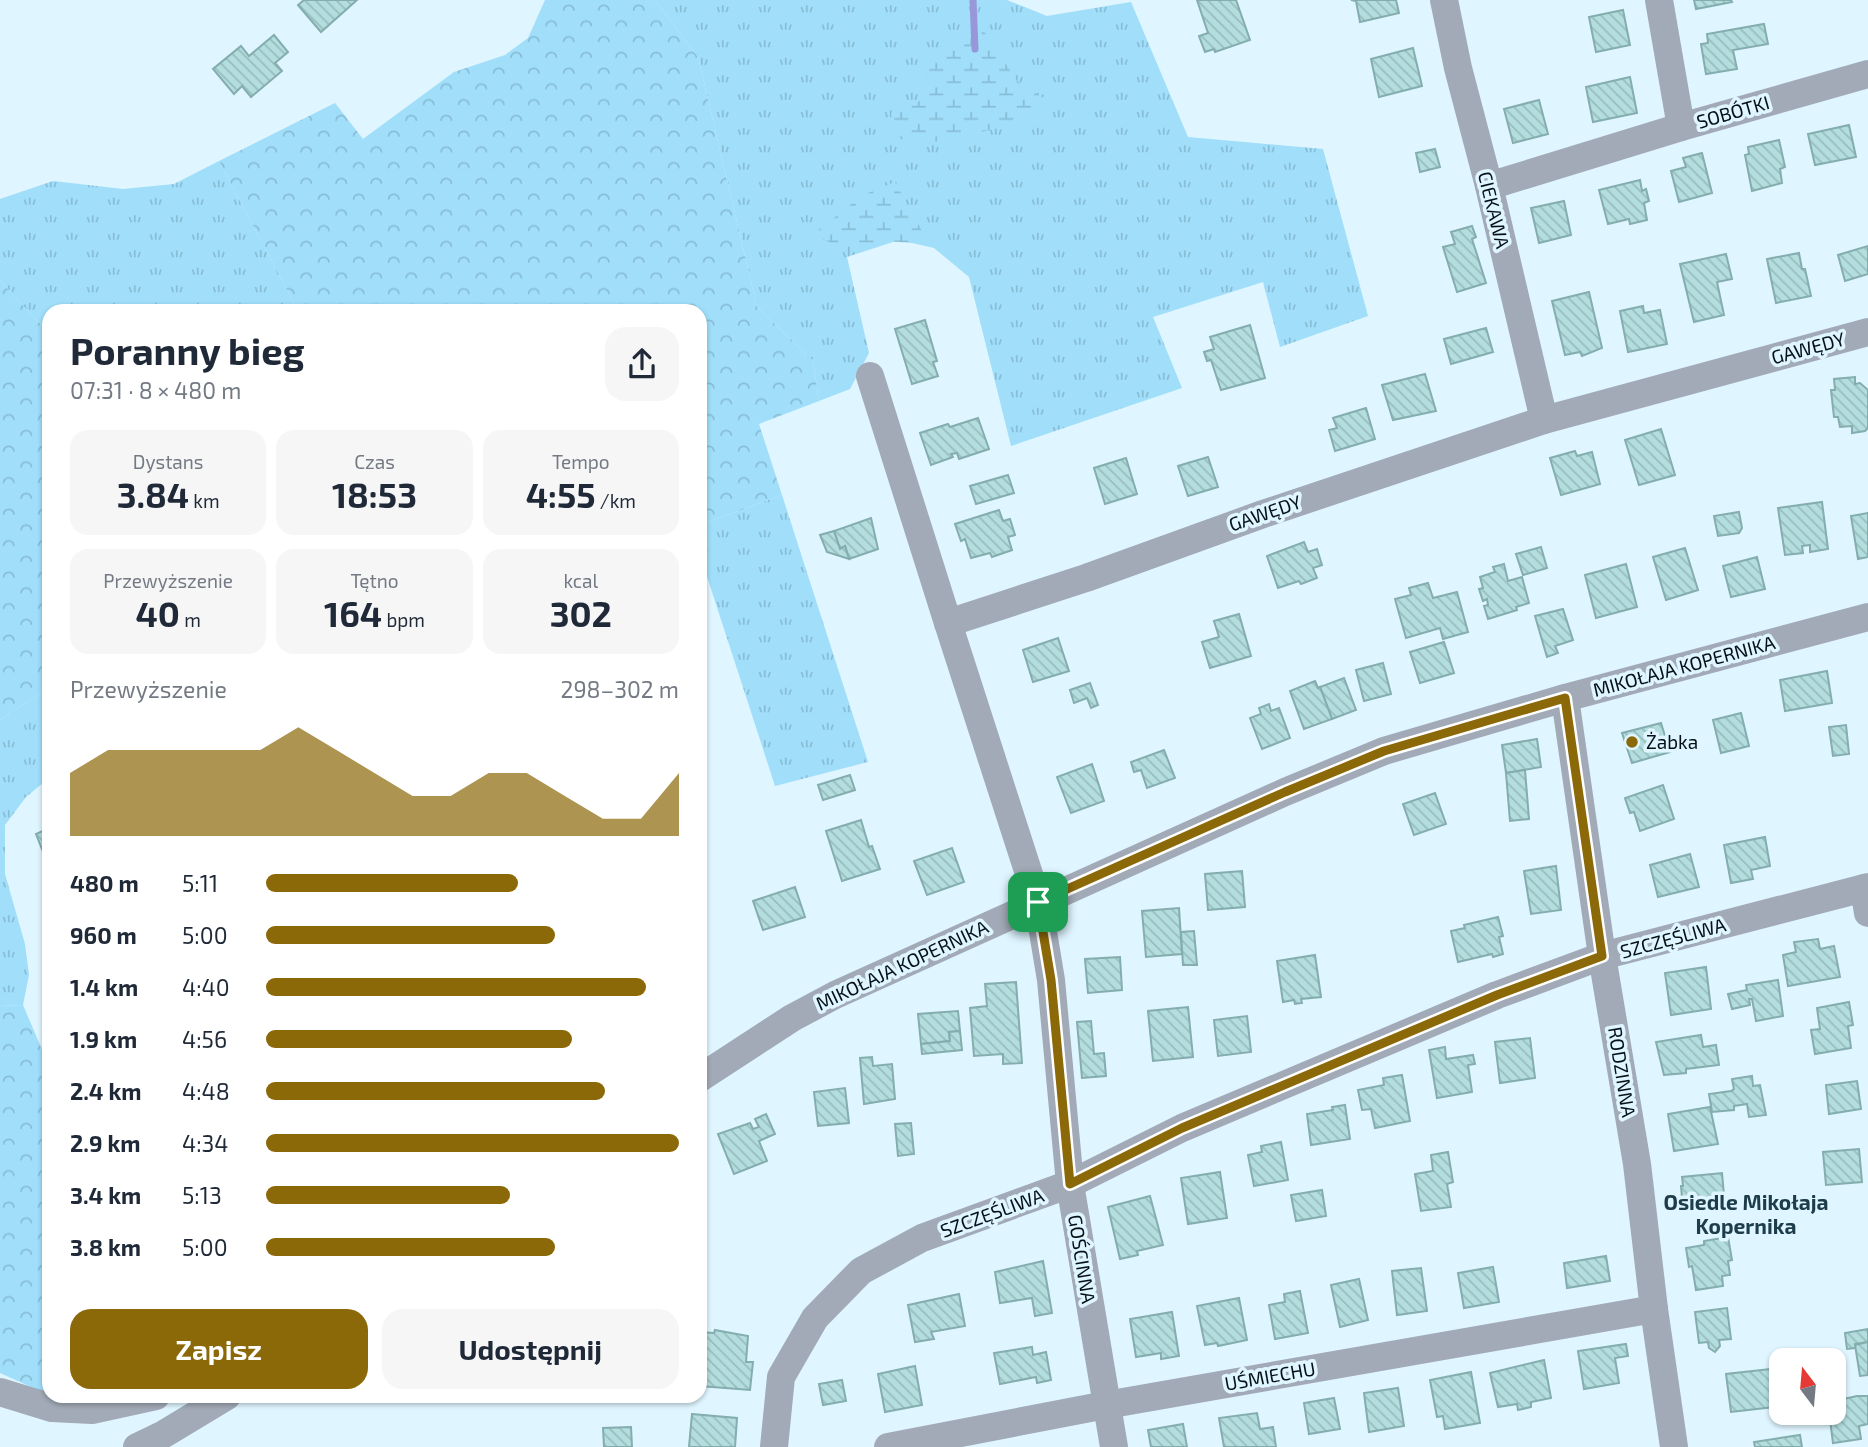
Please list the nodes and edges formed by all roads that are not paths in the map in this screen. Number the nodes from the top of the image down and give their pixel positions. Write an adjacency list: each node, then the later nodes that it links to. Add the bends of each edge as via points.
1 (1444, 0): 5 (street, CIEKAWA)
2 (1659, 0): 4 (street, SOBÓTKI)
3 (1868, 74): 4 (street, SOBÓTKI)
4 (1681, 127): 5 (street)
5 (1489, 186): 8 (street, CIEKAWA)
6 (1868, 332): 8 (street, GAWĘDY)
7 (870, 376): 10 (street)
8 (1544, 420): 10 (street, GAWĘDY)
9 (1868, 617): 11 (street, MIKOŁAJA KOPERNIKA)
10 (948, 623): 13 (street)
11 (1565, 698): 13 (street, MIKOŁAJA KOPERNIKA, via 1384,751); 14 (street, RODZINNA)
12 (1867, 896): 14 (street, SZCZĘŚLIWA)
13 (1038, 902): 15 (street, MIKOŁAJA KOPERNIKA, via 814,1006); 16 (street, GOŚCINNA, via 1051,980)
14 (1602, 956): 16 (street, SZCZĘŚLIWA, via 1497,995 1194,1123); 17 (street, RODZINNA, via 1637,1164)
15 (707, 1073)
16 (1070, 1184): 21 (street, GOŚCINNA); 23 (street, SZCZĘŚLIWA, via 922,1238 861,1271 814,1318 781,1377)
17 (1654, 1309): 21 (street, UŚMIECHU); 26 (street, RODZINNA)
18 (0, 1392): 19 (street, via 52,1408 92,1410)
19 (124, 1403)
20 (215, 1403): 22 (street)
21 (1106, 1405): 24 (street, UŚMIECHU); 25 (street, GOŚCINNA)
22 (137, 1447)
23 (774, 1447)
24 (888, 1447)
25 (1114, 1447)
26 (1674, 1447)

